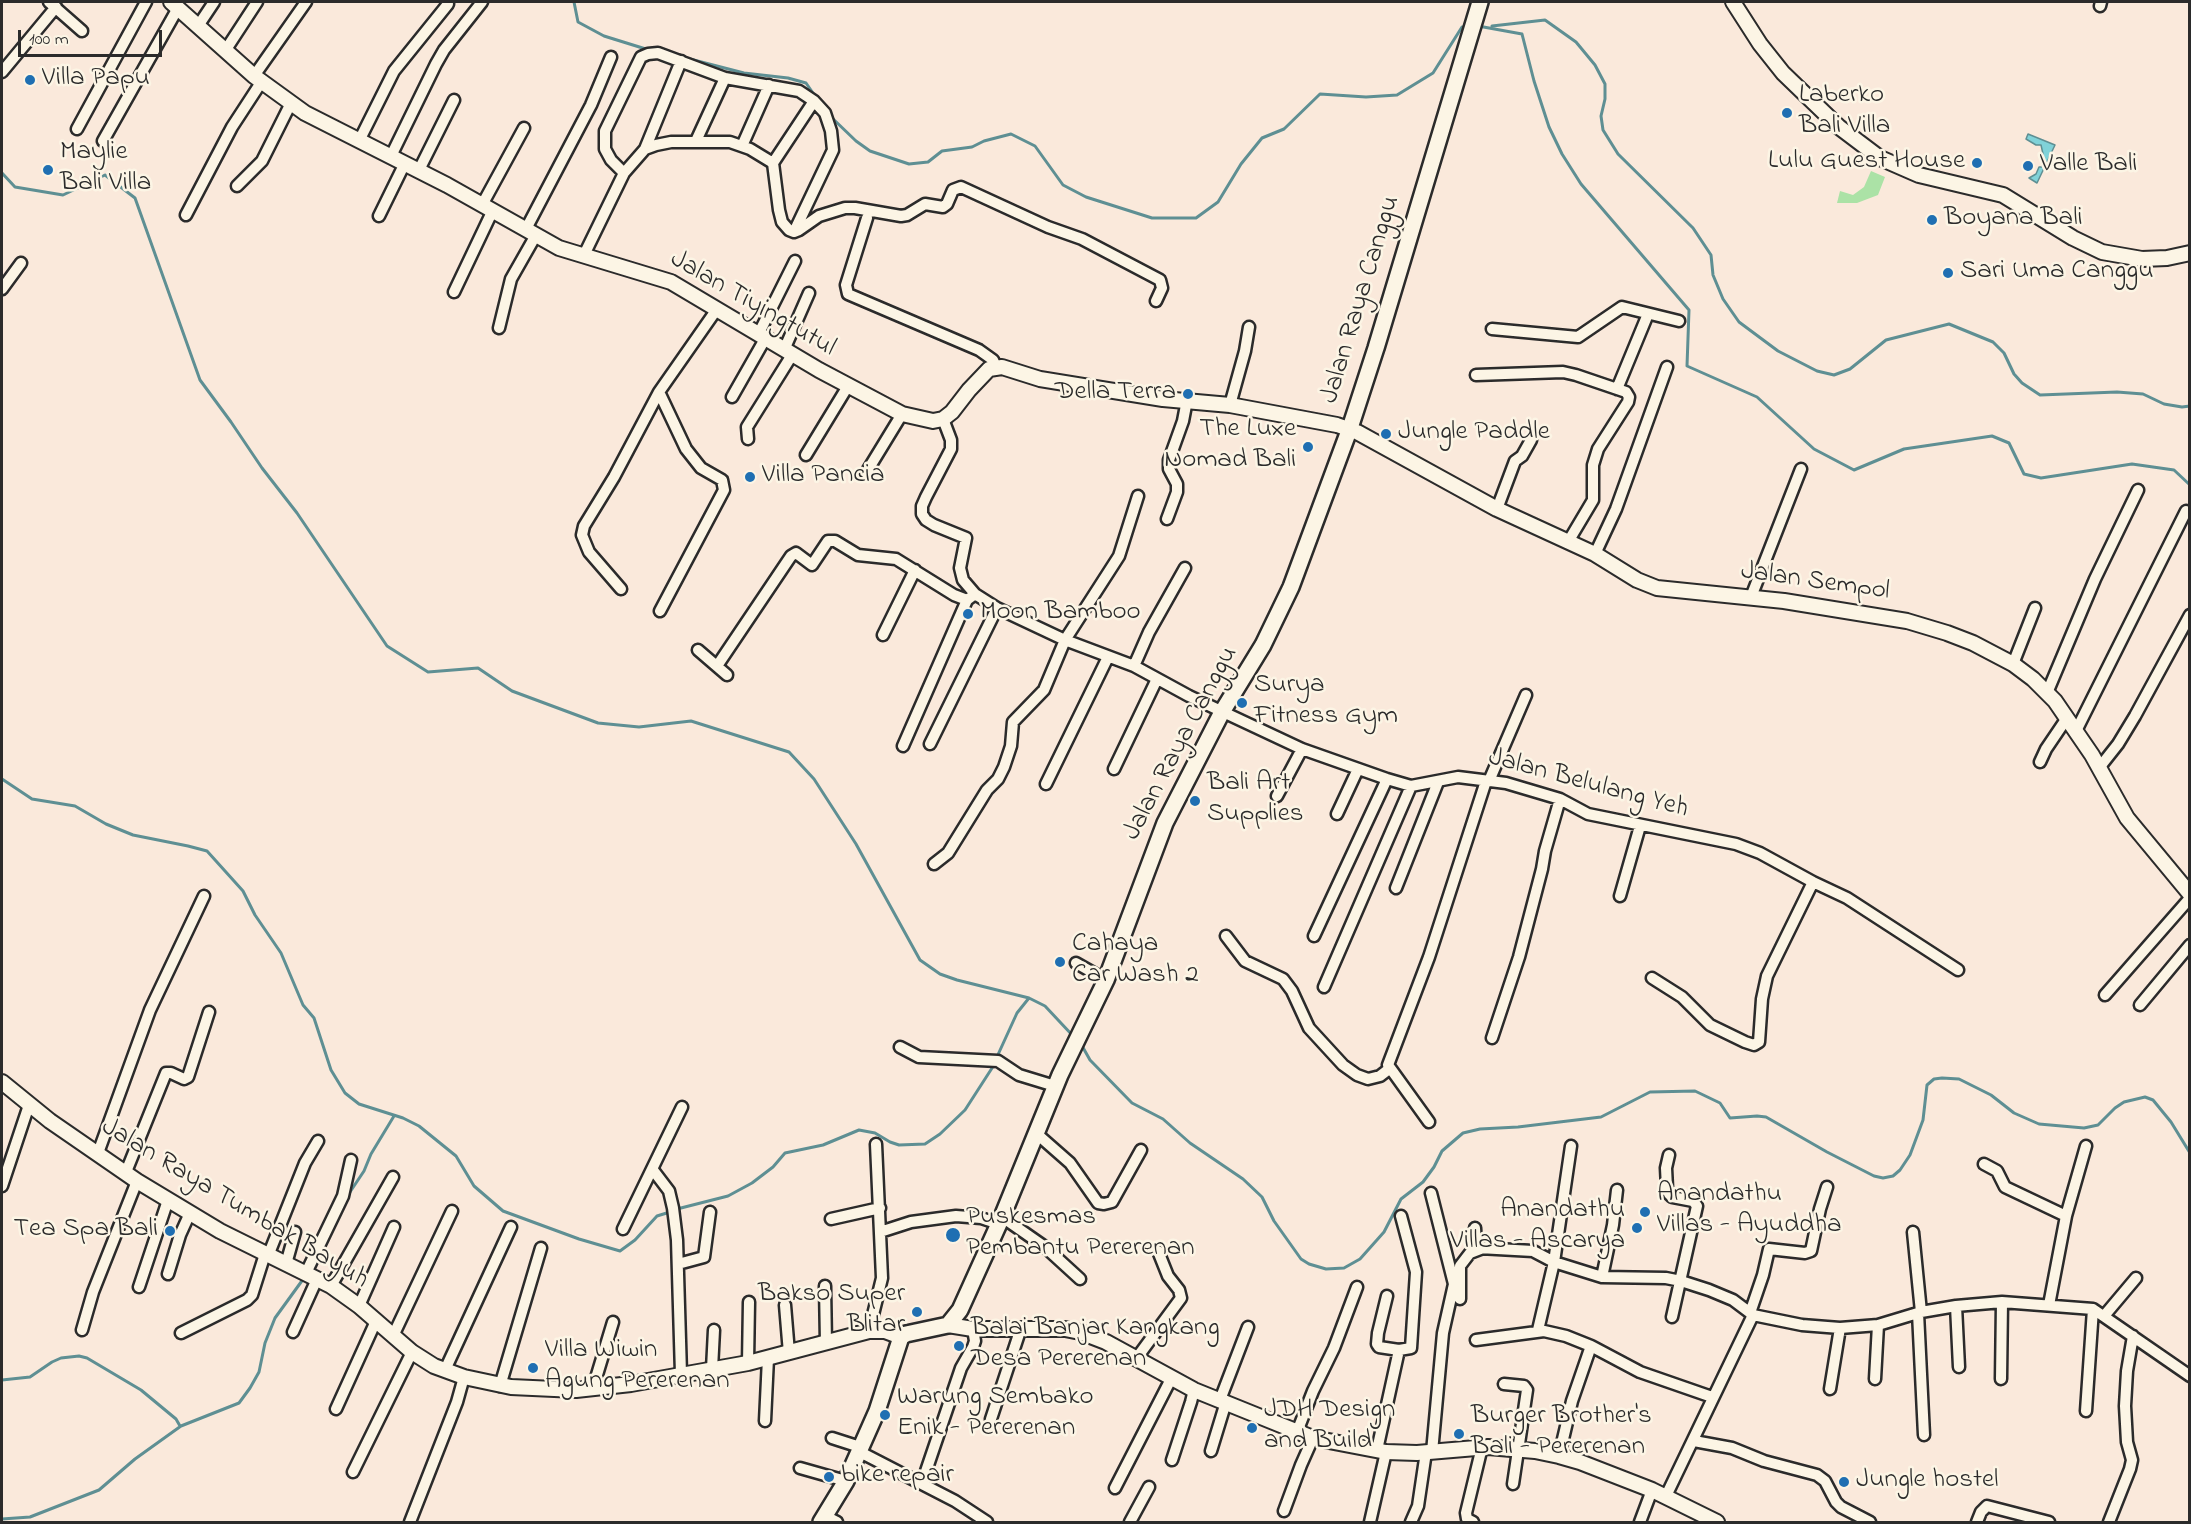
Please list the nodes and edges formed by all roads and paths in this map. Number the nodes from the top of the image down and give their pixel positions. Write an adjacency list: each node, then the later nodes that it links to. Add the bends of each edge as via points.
1 (146, 2): 24 (street)
2 (214, 2): 11 (street)
3 (257, 2): 13 (street)
4 (306, 2): 18 (street)
5 (482, 2): 30 (street, via 444,50)
6 (1733, 2): 42 (street, via 1783,73 1839,128 1880,158 1919,175 2003,195 2102,252 2142,259)
7 (52, 4): 12 (street); 16 (street)
8 (448, 4): 25 (street, via 394,71)
9 (174, 5): 11 (street, Jalan Tiyingtutul); 26 (street)
10 (1479, 5): 69 (main road, Jalan Raya Canggu)
11 (198, 26): 13 (street, Jalan Tiyingtutul)
12 (82, 31)
13 (225, 51): 18 (street, Jalan Tiyingtutul)
14 (611, 57): 40 (street)
15 (681, 62): 17 (street); 29 (street); 34 (street, via 658,53 641,57 635,66 603,140 611,160)
16 (2, 72)
17 (725, 78): 19 (street); 27 (street)
18 (258, 79): 22 (street, Jalan Tiyingtutul); 37 (street)
19 (769, 86): 21 (street, via 799,91); 28 (street)
20 (454, 100): 33 (street)
21 (814, 101): 32 (street); 41 (street, via 825,113 833,150)
22 (291, 103): 25 (street, Jalan Tiyingtutul); 35 (street, via 262,161)
23 (524, 128): 36 (street)
24 (77, 129)
25 (360, 139): 30 (street, Jalan Tiyingtutul)
26 (104, 141)
27 (696, 141): 28 (street); 29 (street, via 663,143)
28 (742, 146): 32 (street)
29 (645, 149): 34 (street)
30 (391, 156): 31 (street, Jalan Tiyingtutul)
31 (405, 163): 33 (street, Jalan Tiyingtutul); 38 (street)
32 (773, 163): 41 (street, via 779,210 785,227)
33 (418, 170): 36 (street, Jalan Tiyingtutul)
34 (624, 173): 43 (street)
35 (237, 186)
36 (488, 208): 40 (street, Jalan Tiyingtutul); 47 (street)
37 (186, 215)
38 (379, 216)
39 (867, 218): 58 (street, via 846,285 849,294 979,350)
40 (531, 232): 43 (street, Jalan Tiyingtutul, via 560,248); 54 (street, via 511,279)
41 (794, 232): 49 (street, via 819,216 845,208 901,216 925,204 943,207 952,190 961,187 1082,239 1160,280 1162,288)
42 (2190, 253)
43 (584, 255): 50 (street, Jalan Tiyingtutul, via 659,277)
44 (795, 261): 56 (street)
45 (21, 263): 46 (street)
46 (2, 289)
47 (454, 292)
48 (809, 292): 57 (street)
49 (1156, 301)
50 (717, 309): 56 (street, Jalan Tiyingtutul); 63 (street)
51 (1648, 314): 52 (street); 55 (street, via 1622,307 1578,338); 62 (street)
52 (1679, 321)
53 (1249, 327): 66 (street)
54 (499, 328)
55 (1492, 329)
56 (762, 337): 57 (street, Jalan Tiyingtutul); 64 (street)
57 (788, 353): 61 (street, Jalan Tiyingtutul); 70 (street, via 747,427)
58 (996, 367): 65 (street, via 1040,379); 68 (street, via 981,376)
59 (1667, 367): 81 (street, via 1616,509)
60 (1476, 375): 62 (street, via 1563,372)
61 (848, 386): 67 (street, Jalan Tiyingtutul); 72 (street)
62 (1617, 389): 80 (street, via 1626,392 1628,402 1598,449 1593,465 1593,500)
63 (659, 392): 84 (street, via 582,535 589,552); 89 (street, via 686,449 701,468 724,485)
64 (732, 397)
65 (1187, 400): 66 (street); 79 (street, via 1169,460 1177,492)
66 (1230, 405): 69 (street)
67 (902, 414): 68 (street, Jalan Tiyingtutul, via 933,421); 74 (street)
68 (943, 419): 85 (street, via 951,449 926,497 922,514 934,525 966,538 960,574)
69 (1350, 428): 77 (street, Jalan Sempol); 102 (main road, Jalan Raya Canggu, via 1291,587 1263,645)
70 (747, 439)
71 (1531, 440): 77 (street, via 1515,461)
72 (806, 455)
73 (1802, 469): 86 (street)
74 (866, 472)
75 (2138, 490): 100 (street)
76 (1138, 496): 92 (street, via 1119,556)
77 (1497, 509): 80 (street, Jalan Sempol)
78 (2186, 511): 104 (street)
79 (1167, 519)
80 (1568, 542): 81 (street, Jalan Sempol)
81 (1595, 554): 86 (street, Jalan Sempol, via 1657,588)
82 (1185, 568): 97 (street)
83 (915, 570): 85 (street, Jalan Belulang Yeh, via 954,595); 91 (street); 96 (street, Jalan Belulang Yeh, via 896,559 858,555 835,541 828,541 812,565 796,553)
84 (621, 589)
85 (971, 597): 87 (street, Jalan Belulang Yeh); 106 (street)
86 (1751, 597): 95 (street, Jalan Sempol, via 1906,621 1973,643)
87 (997, 608): 92 (street, Jalan Belulang Yeh); 105 (street)
88 (2035, 608): 95 (street)
89 (660, 611)
90 (2190, 615): 109 (street, via 2135,716)
91 (883, 636)
92 (1065, 640): 94 (street, Jalan Belulang Yeh); 121 (street, via 1044,690 1013,722 1011,746 998,779 948,853)
93 (698, 650): 96 (street)
94 (1108, 657): 97 (street, Jalan Belulang Yeh); 115 (street)
95 (2013, 664): 100 (street, Jalan Sempol)
96 (717, 666): 98 (street)
97 (1134, 666): 99 (street, Jalan Belulang Yeh)
98 (728, 675)
99 (1157, 679): 102 (street, Jalan Belulang Yeh); 110 (street)
100 (2047, 693): 103 (street, Jalan Sempol)
101 (1526, 695): 113 (street)
102 (1222, 712): 107 (street, Jalan Belulang Yeh); 133 (main road, Jalan Raya Canggu, via 1165,823)
103 (2067, 718): 104 (street, Jalan Sempol); 108 (street)
104 (2076, 730): 109 (street, Jalan Sempol)
105 (930, 744)
106 (903, 746)
107 (1302, 749): 111 (street, Jalan Belulang Yeh); 117 (street)
108 (2040, 762)
109 (2099, 768): 124 (street, Jalan Sempol, via 2127,818)
110 (1114, 769)
111 (1358, 769): 112 (street, Jalan Belulang Yeh); 119 (street)
112 (1387, 779): 116 (street, Jalan Belulang Yeh); 128 (street)
113 (1488, 781): 114 (street, Jalan Belulang Yeh, via 1458,777); 118 (street, Jalan Belulang Yeh); 140 (street, via 1429,957 1388,1062)
114 (1438, 782): 116 (street, Jalan Belulang Yeh); 123 (street)
115 (1046, 784)
116 (1411, 786): 134 (street)
117 (1277, 796)
118 (1560, 799): 120 (street, Jalan Belulang Yeh, via 1588,814); 138 (street, via 1519,957)
119 (1337, 814)
120 (1640, 826): 122 (street, Jalan Belulang Yeh, via 1736,844); 126 (street)
121 (934, 864)
122 (1813, 882): 131 (street, Jalan Belulang Yeh, via 1846,898); 132 (street, via 1767,976 1759,1042 1754,1045 1710,1025 1682,997)
123 (1396, 888)
124 (2189, 892): 135 (street)
125 (204, 896): 152 (street, via 150,1010)
126 (1620, 896)
127 (1226, 936): 140 (street, via 1245,961 1283,980 1309,1028 1343,1065 1368,1079)
128 (1314, 936)
129 (2190, 945): 136 (street)
130 (1076, 963): 133 (street)
131 (1958, 970)
132 (1652, 978)
133 (1106, 980): 142 (main road, Jalan Raya Canggu)
134 (1324, 987)
135 (2106, 995)
136 (2140, 1005)
137 (209, 1012): 157 (street, via 188,1077 166,1073)
138 (1492, 1038)
139 (900, 1047): 142 (street, via 919,1057 998,1061 1019,1075)
140 (1389, 1069): 145 (street)
141 (2, 1082): 143 (street, Jalan Raya Tumbak Bayuh)
142 (1055, 1086): 146 (main road, Jalan Raya Canggu)
143 (29, 1105): 152 (street, Jalan Raya Tumbak Bayuh); 159 (street)
144 (682, 1107): 156 (street)
145 (1429, 1122)
146 (1037, 1134): 151 (street, via 1070,1163 1098,1203 1104,1204 1112,1202); 171 (main road, Jalan Raya Canggu)
147 (318, 1141): 182 (street)
148 (876, 1144): 164 (street)
149 (1571, 1146): 183 (street)
150 (2086, 1146): 169 (street)
151 (1141, 1150)
152 (98, 1152): 157 (street, Jalan Raya Tumbak Bayuh)
153 (1669, 1155): 191 (street, via 1669,1194 1693,1201 1697,1206)
154 (351, 1160): 187 (street, via 343,1196)
155 (1984, 1164): 169 (street, via 1997,1172 2005,1187)
156 (653, 1170): 175 (street); 185 (street, via 669,1191)
157 (132, 1177): 163 (street, Jalan Raya Tumbak Bayuh); 218 (street)
158 (393, 1178): 192 (street)
159 (2, 1186)
160 (1827, 1187): 207 (street, via 1811,1251 1769,1249)
161 (1617, 1190): 188 (street)
162 (1431, 1193): 266 (street, via 1454,1284 1443,1333)
163 (168, 1200): 167 (street, Jalan Raya Tumbak Bayuh); 194 (street)
164 (879, 1208): 170 (street); 177 (street)
165 (452, 1211): 224 (street)
166 (710, 1212): 185 (street, via 704,1257)
167 (190, 1213): 182 (street, Jalan Raya Tumbak Bayuh); 186 (street)
168 (1401, 1216): 230 (street, via 1416,1272 1411,1348)
169 (2066, 1216): 201 (street)
170 (831, 1219)
171 (1001, 1221): 177 (street, via 956,1216 911,1222); 190 (street, via 1045,1247); 204 (main road, Jalan Raya Canggu)
172 (394, 1227): 202 (street)
173 (511, 1227): 238 (street)
174 (1475, 1228): 180 (street, via 1477,1246)
175 (623, 1229)
176 (295, 1232): 184 (street)
177 (880, 1232): 221 (street, via 882,1278)
178 (1913, 1232): 206 (street)
179 (541, 1248): 246 (street)
180 (1483, 1248): 183 (street, via 1533,1251); 197 (street, via 1470,1254 1460,1266)
181 (1158, 1251): 234 (street, via 1181,1298)
182 (266, 1255): 184 (street, Jalan Raya Tumbak Bayuh); 223 (street, via 247,1300)
183 (1554, 1262): 188 (street); 220 (street)
184 (286, 1264): 187 (street, Jalan Raya Tumbak Bayuh)
185 (678, 1264): 239 (street)
186 (168, 1274)
187 (312, 1276): 192 (street, Jalan Raya Tumbak Bayuh); 222 (street)
188 (1602, 1277): 191 (street)
189 (2136, 1278): 208 (street)
190 (1080, 1279)
191 (1681, 1281): 207 (street, via 1733,1300); 209 (street)
192 (331, 1286): 202 (street, Jalan Raya Tumbak Bayuh)
193 (825, 1286): 228 (street)
194 (138, 1287)
195 (1357, 1287): 256 (street)
196 (1387, 1296): 230 (street, via 1377,1344)
197 (1460, 1299)
198 (749, 1302): 235 (street)
199 (2002, 1302): 201 (street); 203 (street); 244 (street)
200 (785, 1305): 232 (street)
201 (2049, 1305): 205 (street)
202 (359, 1306): 210 (street, Jalan Raya Tumbak Bayuh)
203 (1956, 1306): 206 (street); 236 (street)
204 (960, 1310): 213 (main road, Jalan Raya Canggu); 215 (street)
205 (2093, 1310): 208 (street); 253 (street)
206 (1920, 1313): 212 (street); 257 (street)
207 (1751, 1314): 217 (street, via 1763,1319); 250 (street)
208 (2104, 1316): 225 (street)
209 (1672, 1317)
210 (376, 1321): 224 (street, Jalan Raya Tumbak Bayuh); 252 (street)
211 (613, 1322): 247 (street)
212 (1878, 1324): 217 (street); 243 (street)
213 (948, 1325): 215 (street); 226 (main road)
214 (1248, 1327): 251 (street)
215 (978, 1328): 216 (street); 272 (street)
216 (1021, 1328): 234 (street, via 1080,1332); 254 (street)
217 (1840, 1328): 248 (street)
218 (82, 1330)
219 (714, 1330): 237 (street)
220 (1538, 1330): 227 (street); 229 (street)
221 (869, 1331): 226 (street, Jalan Raya Tumbak Bayuh); 228 (street, Jalan Raya Tumbak Bayuh)
222 (293, 1332)
223 (181, 1333)
224 (393, 1336): 231 (street, Jalan Raya Tumbak Bayuh)
225 (2133, 1336): 240 (street); 291 (street, via 2125,1406 2132,1460)
226 (901, 1337): 262 (main road)
227 (1476, 1340)
228 (826, 1343): 232 (street, Jalan Raya Tumbak Bayuh)
229 (1592, 1346): 250 (street, via 1640,1372); 267 (street, via 1572,1401)
230 (1399, 1350): 265 (street)
231 (412, 1352): 238 (street, Jalan Raya Tumbak Bayuh); 270 (street)
232 (789, 1353): 233 (street, Jalan Raya Tumbak Bayuh)
233 (768, 1358): 235 (street, Jalan Raya Tumbak Bayuh); 255 (street)
234 (1136, 1359): 242 (street)
235 (748, 1363): 237 (street, Jalan Raya Tumbak Bayuh)
236 (1959, 1367)
237 (712, 1369): 239 (street, Jalan Raya Tumbak Bayuh)
238 (445, 1370): 241 (street, Jalan Raya Tumbak Bayuh)
239 (681, 1374): 247 (street, Jalan Raya Tumbak Bayuh)
240 (2190, 1376)
241 (465, 1377): 246 (street, Jalan Raya Tumbak Bayuh); 280 (street)
242 (1171, 1379): 249 (street); 275 (street)
243 (1875, 1379)
244 (2001, 1379)
245 (1504, 1384): 263 (street, via 1527,1390)
246 (500, 1386): 247 (street, Jalan Raya Tumbak Bayuh)
247 (593, 1388)
248 (1830, 1389)
249 (1194, 1390): 251 (street); 268 (street)
250 (1712, 1397): 260 (street)
251 (1223, 1401): 256 (street); 264 (street)
252 (336, 1409)
253 (2086, 1411)
254 (991, 1419)
255 (765, 1421)
256 (1297, 1432): 259 (street)
257 (1924, 1434)
258 (832, 1438): 262 (street)
259 (1313, 1438): 265 (street); 278 (street)
260 (1694, 1441): 277 (street); 288 (street, via 1732,1448 1817,1475 1841,1507)
261 (1482, 1447): 263 (street); 266 (street); 285 (street, via 1466,1516)
262 (859, 1449): 271 (main road); 272 (street)
263 (1517, 1449): 267 (street); 273 (street)
264 (1211, 1451)
265 (1382, 1451): 266 (street); 283 (street)
266 (1429, 1452): 284 (street)
267 (1559, 1456): 276 (street)
268 (1172, 1460)
269 (800, 1468): 271 (street)
270 (353, 1472)
271 (846, 1480): 279 (main road)
272 (922, 1483): 281 (street)
273 (1513, 1484)
274 (1149, 1487): 282 (street)
275 (1115, 1488)
276 (1652, 1490): 277 (street); 286 (street)
277 (1666, 1496): 287 (street)
278 (1284, 1511)
279 (828, 1520)
280 (410, 1522)
281 (987, 1522)
282 (1130, 1522)
283 (1370, 1522)
284 (1411, 1522)
285 (1473, 1522)
286 (1640, 1522)
287 (1717, 1522)
288 (1869, 1522)
289 (1977, 1522): 290 (street, via 1987,1506)
290 (2049, 1522)
291 (2109, 1522)

